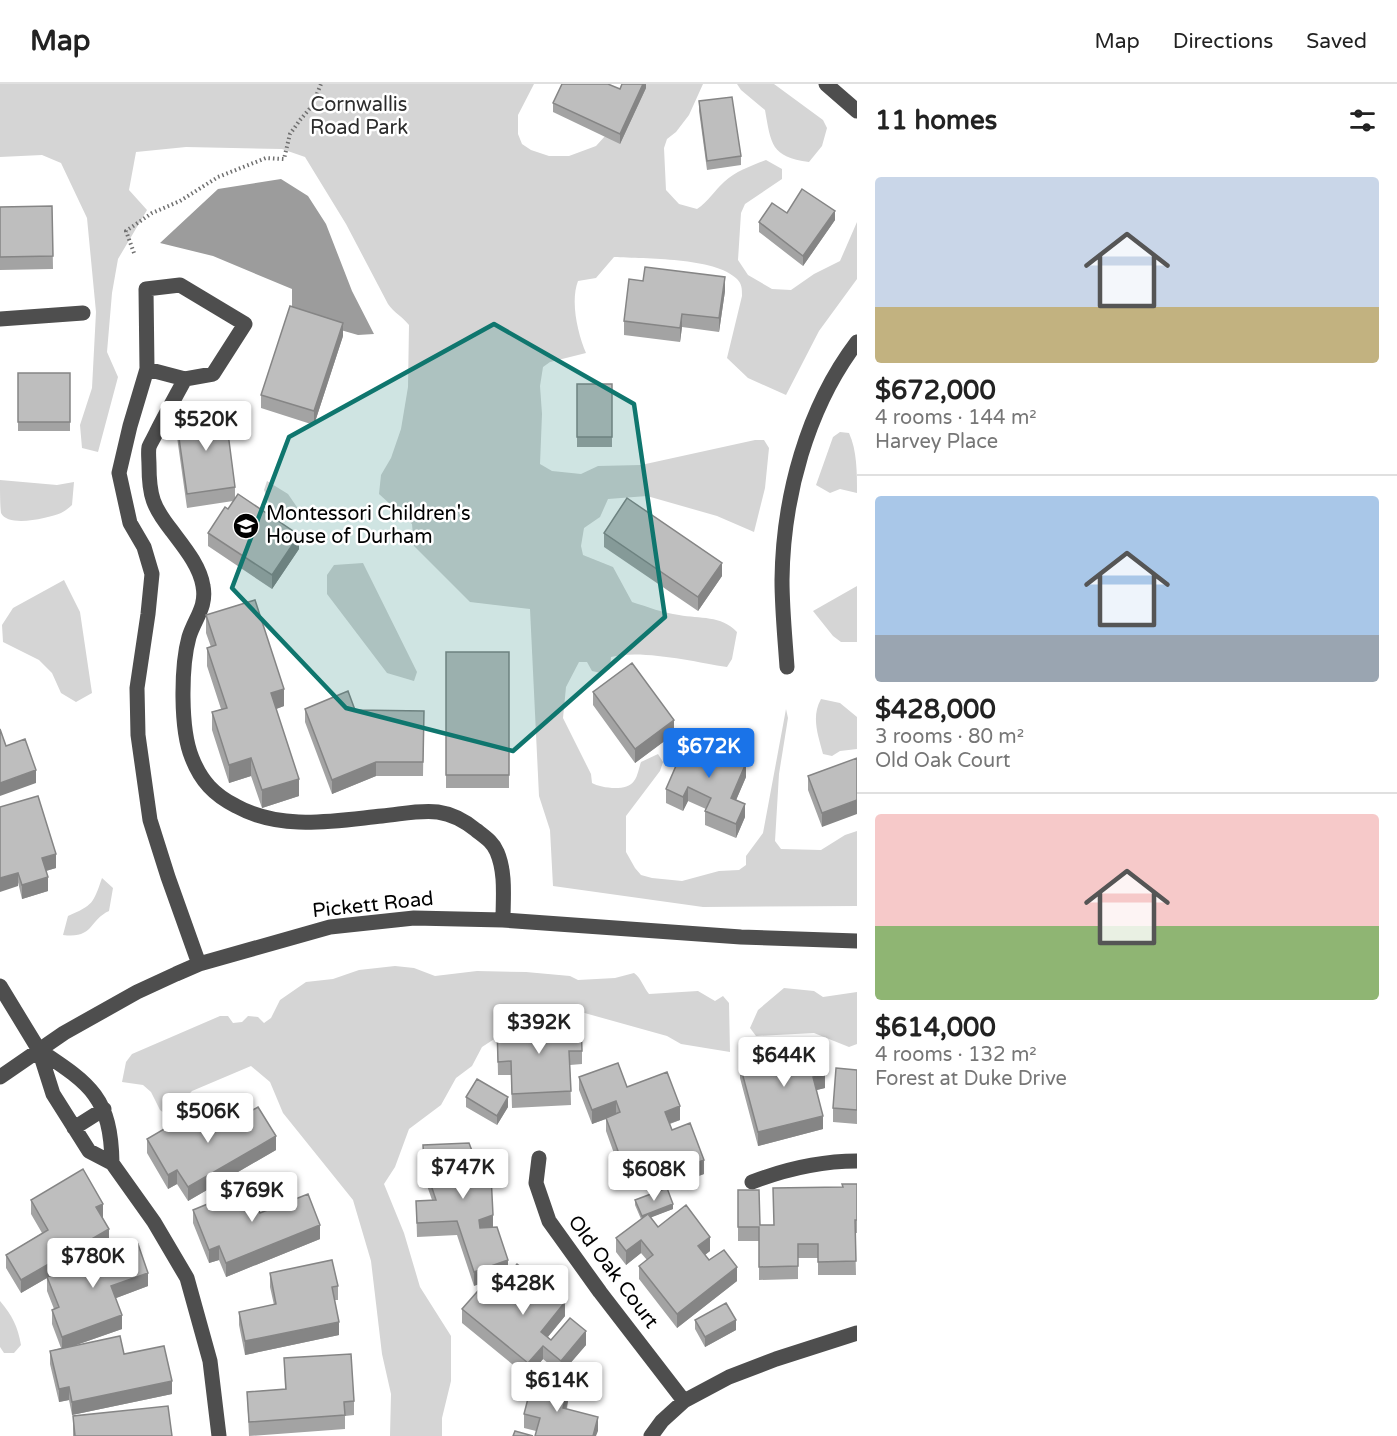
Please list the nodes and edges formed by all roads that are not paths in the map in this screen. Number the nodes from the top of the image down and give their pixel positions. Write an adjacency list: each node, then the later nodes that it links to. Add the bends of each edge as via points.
1 (826, 84): 2 (street)
2 (857, 111)
3 (83, 313): 4 (street)
4 (0, 319)
5 (857, 342): 8 (street, via 828,388 808,434 794,482 782,580)
6 (147, 369): 7 (street); 7 (street, via 146,289 180,285 245,324 213,374); 11 (street, via 119,473 130,523 152,574 137,688 138,735 150,820)
7 (185, 379): 9 (street, via 149,447 150,491 155,506 182,543 203,584 205,600 184,660 183,705 190,755 203,779 221,798 269,820 305,822 413,811 452,814 490,840 497,851 502,867)
8 (787, 667)
9 (503, 920): 10 (street, Pickett Road); 11 (street, Pickett Road, via 414,918 330,927)
10 (857, 941)
11 (199, 964): 13 (street, Pickett Road, via 137,992)
12 (0, 986): 13 (street)
13 (39, 1050): 14 (street, Pickett Road); 15 (street, via 80,1077); 16 (street, via 53,1094)
14 (0, 1077)
15 (104, 1109): 16 (street); 19 (street, via 112,1140)
16 (74, 1128): 19 (street, via 89,1151)
17 (539, 1158): 22 (street, Old Oak Court, via 536,1183 549,1221)
18 (857, 1161): 20 (street, via 811,1164)
19 (112, 1163): 23 (street, via 187,1278 210,1361)
20 (752, 1182)
21 (857, 1333): 22 (street, via 729,1377)
22 (684, 1401): 24 (street)
23 (219, 1436)
24 (651, 1436)

